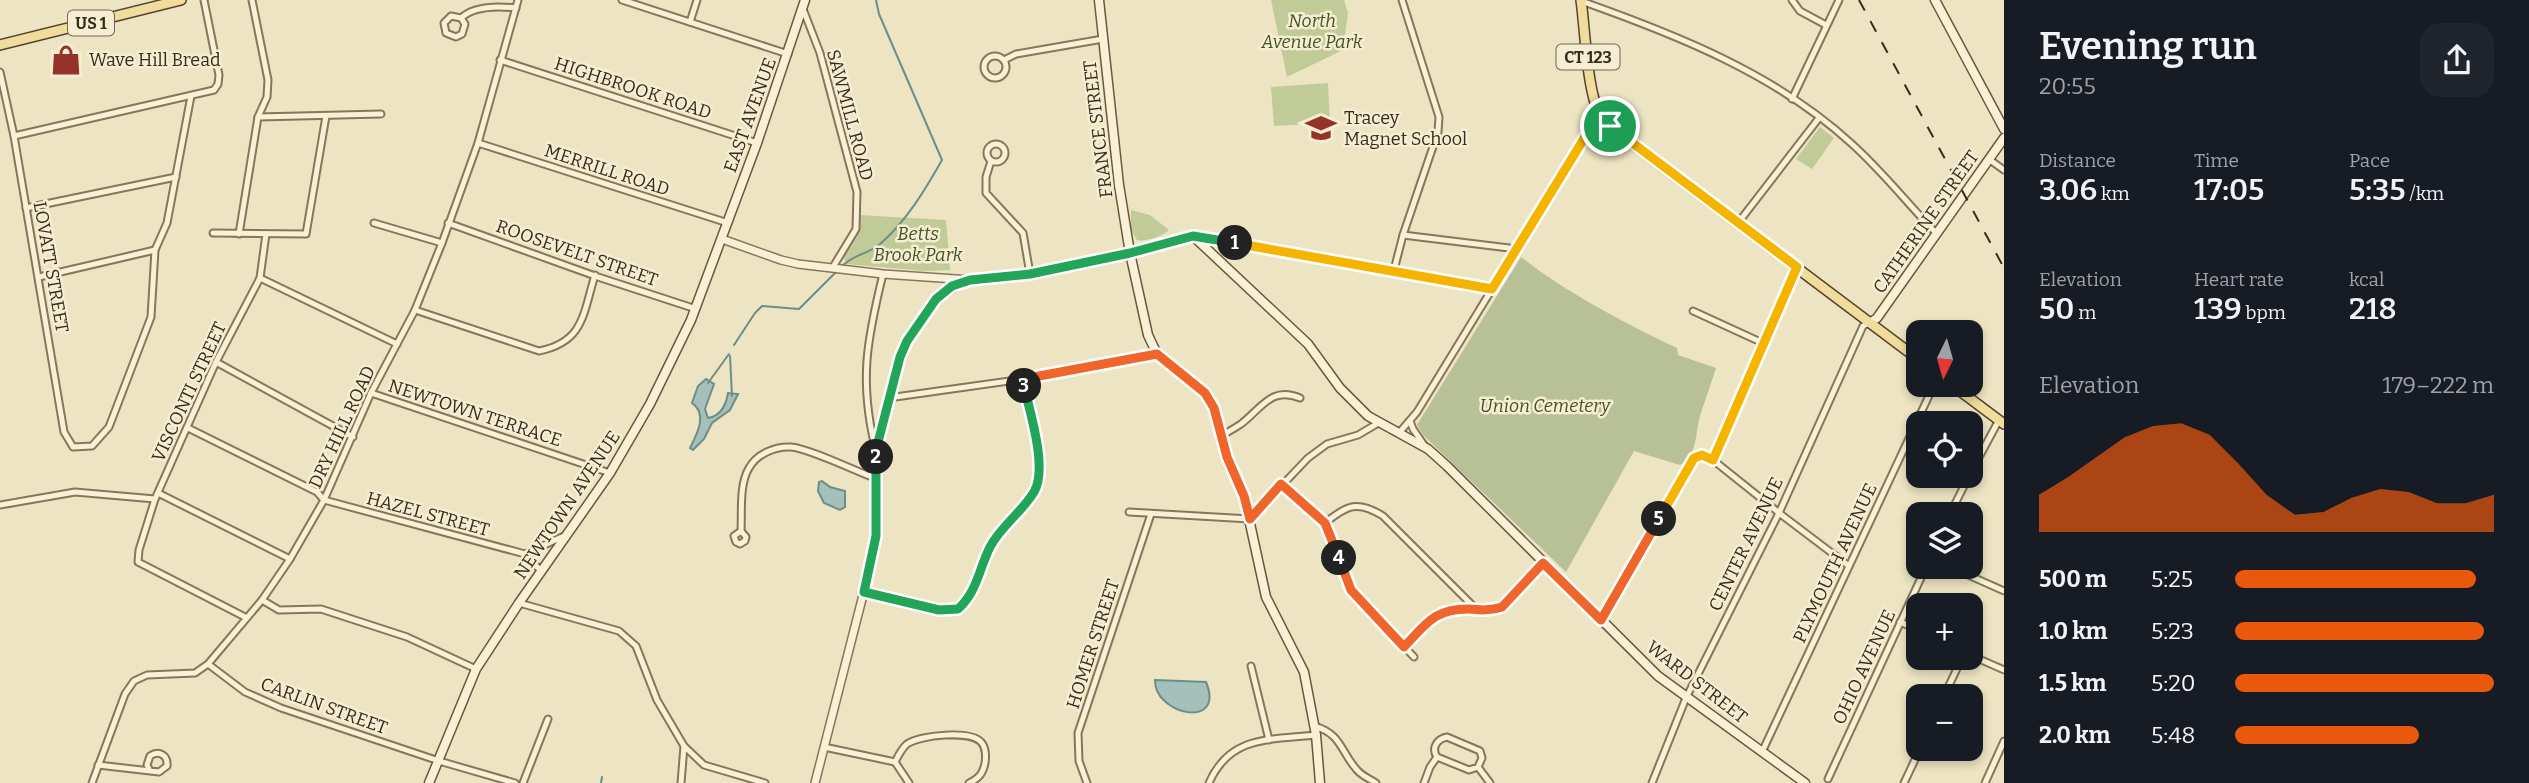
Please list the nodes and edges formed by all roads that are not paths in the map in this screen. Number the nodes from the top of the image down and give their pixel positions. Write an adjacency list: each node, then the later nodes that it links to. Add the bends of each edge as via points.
1 (181, 0): 19 (main road, US 1)
2 (204, 0): 24 (street, via 218,84 214,90)
3 (252, 0): 29 (street, via 268,80)
4 (518, 0): 14 (street, DRY HILL ROAD)
5 (622, 0): 16 (street)
6 (697, 0): 16 (street)
7 (1099, 0): 18 (main road, FRANCE STREET)
8 (1402, 0): 49 (street, via 1440,117)
9 (1581, 0): 25 (street, via 1724,57); 27 (main road, CT 123)
10 (1792, 0): 17 (street, via 1800,11)
11 (1839, 0): 17 (street)
12 (1934, 0): 31 (main road)
13 (804, 4): 20 (main road, EAST AVENUE); 57 (street, SAWMILL ROAD, via 857,192 856,229)
14 (516, 8): 15 (street, via 483,9); 21 (street, DRY HILL ROAD)
15 (461, 18): 15 (street, via 465,24 462,34 452,37 446,33 448,18)
16 (690, 22): 20 (street)
17 (1826, 25): 25 (street)
18 (1103, 39): 22 (street); 55 (main road, FRANCE STREET)
19 (0, 45)
20 (788, 54): 35 (main road, EAST AVENUE)
21 (500, 60): 34 (street, DRY HILL ROAD); 35 (street, HIGHBROOK ROAD)
22 (1004, 60): 22 (street, via 989,58 984,64 986,73 1000,77 1006,68)
23 (0, 72): 32 (street, LOVATT STREET)
24 (191, 96): 32 (street); 39 (street)
25 (1792, 99): 30 (street)
26 (381, 114): 28 (street)
27 (1599, 114): 44 (main road); 53 (street)
28 (326, 116): 29 (street); 48 (street, via 306,233)
29 (258, 117): 47 (street)
30 (1819, 118): 44 (street); 46 (street, via 1852,144)
31 (2004, 129)
32 (14, 136): 40 (street, LOVATT STREET)
33 (2004, 138): 36 (main road, CATHERINE STREET)
34 (478, 142): 41 (street, DRY HILL ROAD); 43 (street, MERRILL ROAD)
35 (757, 144): 43 (main road, EAST AVENUE)
36 (1990, 160): 38 (street); 46 (main road, CATHERINE STREET)
37 (991, 161): 60 (street, via 986,193 1023,233)
38 (2004, 170)
39 (176, 177): 40 (street); 54 (street, via 167,223)
40 (26, 208): 62 (street, LOVATT STREET)
41 (448, 222): 52 (street, DRY HILL ROAD); 61 (street, ROOSEVELT STREET)
42 (374, 223): 52 (street)
43 (728, 223): 51 (main road, EAST AVENUE)
44 (1738, 223): 56 (main road)
45 (213, 233): 47 (street)
46 (1936, 233): 69 (main road, CATHERINE STREET)
47 (239, 234): 48 (street)
48 (266, 234): 63 (street, VISCONTI STREET)
49 (1403, 235): 53 (street); 58 (street)
50 (1193, 236): 55 (main road); 58 (street); 82 (main road, WARD STREET, via 1276,312 1308,344 1340,388)
51 (722, 239): 57 (street, via 781,260); 66 (main road, NEWTOWN AVENUE)
52 (442, 243): 67 (street, DRY HILL ROAD)
53 (1517, 249): 65 (street)
54 (155, 250): 62 (street); 62 (street, LOVATT STREET, via 151,317 109,427 92,446 73,447 64,432)
55 (1130, 253): 60 (street); 73 (main road, FRANCE STREET, via 1148,335)
56 (1797, 267): 69 (main road); 71 (street)
57 (834, 268): 59 (street)
58 (1394, 270): 65 (street)
59 (883, 274): 64 (street); 88 (street, via 869,330 865,387)
60 (1030, 274): 64 (street)
61 (595, 275): 66 (street, ROOSEVELT STREET); 67 (street, via 574,335 554,348 539,351)
62 (39, 277)
63 (260, 278): 70 (street); 74 (street, VISCONTI STREET)
64 (970, 280): 79 (street, via 952,286 922,318 900,357)
65 (1492, 289): 81 (street)
66 (696, 309): 92 (main road, NEWTOWN AVENUE)
67 (415, 310): 70 (street, DRY HILL ROAD)
68 (1693, 311): 71 (street)
69 (1871, 322): 72 (main road); 99 (street, CENTER AVENUE, via 1863,326)
70 (397, 344): 76 (street, DRY HILL ROAD)
71 (1765, 344): 91 (street)
72 (1906, 350)
73 (1157, 354): 75 (street); 86 (main road, via 1205,393)
74 (216, 362): 84 (street, VISCONTI STREET); 87 (street)
75 (1023, 379): 79 (street); 113 (street, via 1039,465 1038,484 995,537 966,602 958,609 939,610)
76 (371, 393): 87 (street, DRY HILL ROAD); 92 (street, NEWTOWN TERRACE)
77 (1928, 397): 108 (street, PLYMOUTH AVENUE)
78 (1968, 397): 83 (main road)
79 (888, 398): 88 (street)
80 (1300, 398): 86 (street, via 1275,396)
81 (1410, 421): 85 (street); 89 (street, WARD STREET)
82 (1380, 422): 85 (main road, WARD STREET); 94 (street, via 1358,435 1327,444)
83 (2002, 422): 90 (street)
84 (188, 428): 95 (street, VISCONTI STREET); 96 (street, HAZEL STREET, via 317,492)
85 (1399, 433): 89 (main road, WARD STREET)
86 (1221, 436): 101 (main road)
87 (353, 437): 96 (street, DRY HILL ROAD)
88 (876, 450): 93 (street)
89 (1428, 450): 107 (main road, WARD STREET)
90 (1983, 453)
91 (1713, 460): 99 (street); 118 (street, via 1702,455 1692,460)
92 (610, 473): 104 (main road, NEWTOWN AVENUE)
93 (877, 479): 103 (street, via 792,447 768,451 748,468); 113 (street, via 876,536)
94 (1281, 484): 101 (street); 102 (street)
95 (157, 496): 97 (street, via 75,492); 106 (street); 117 (street, VISCONTI STREET, via 138,562)
96 (324, 500): 105 (street, HAZEL STREET); 106 (street, DRY HILL ROAD)
97 (0, 505)
98 (1129, 512): 100 (street)
99 (1779, 513): 108 (street); 128 (street, CENTER AVENUE)
100 (1151, 514): 101 (street); 153 (street, HOMER STREET, via 1078,733 1079,761)
101 (1250, 519): 130 (main road, via 1258,572 1304,672)
102 (1325, 523): 116 (street, via 1352,506 1374,510); 121 (street, via 1351,590)
103 (741, 531)
104 (566, 535): 105 (street); 109 (main road, NEWTOWN AVENUE)
105 (525, 554): 109 (street)
106 (290, 559): 114 (street, DRY HILL ROAD)
107 (1543, 563): 116 (street, via 1502,607); 118 (main road, WARD STREET)
108 (1849, 566): 135 (street, PLYMOUTH AVENUE)
109 (541, 571): 115 (main road, NEWTOWN AVENUE)
110 (1920, 579): 119 (street, OHIO AVENUE)
111 (1977, 579): 112 (street)
112 (2004, 591)
113 (864, 592): 134 (street)
114 (262, 600): 117 (street, DRY HILL ROAD); 126 (street, via 279,610 321,609 407,637)
115 (519, 603): 126 (main road, NEWTOWN AVENUE); 133 (street, via 619,631 636,646 657,700)
116 (1476, 610): 121 (street, via 1441,612)
117 (245, 617): 124 (street, DRY HILL ROAD)
118 (1601, 620): 128 (main road, WARD STREET)
119 (1900, 622): 120 (street); 143 (street, OHIO AVENUE)
120 (1906, 625)
121 (1404, 647): 122 (street)
122 (1414, 657)
123 (1983, 661): 127 (street)
124 (208, 664): 137 (street, CARLIN STREET, via 245,692 281,708); 140 (street, via 195,673 147,675 134,681)
125 (1251, 666): 131 (street)
126 (476, 669): 137 (main road, NEWTOWN AVENUE)
127 (2004, 670)
128 (1686, 698): 135 (main road, WARD STREET); 159 (street, CENTER AVENUE)
129 (548, 719): 147 (street)
130 (1315, 731): 131 (street); 155 (main road); 156 (street, via 1327,730 1338,738 1359,772)
131 (1269, 740): 154 (street, via 1230,752)
132 (2004, 741): 162 (street)
133 (684, 746): 148 (street); 149 (street, via 704,765)
134 (824, 747): 139 (street); 150 (street)
135 (1762, 752): 160 (main road, WARD STREET)
136 (1437, 757): 141 (street, via 1469,770); 141 (street, via 1435,745 1447,737 1480,751); 157 (street)
137 (439, 761): 145 (main road, NEWTOWN AVENUE); 146 (street, CARLIN STREET)
138 (1914, 761): 161 (street)
139 (895, 762): 151 (street); 152 (street, via 906,745 918,739 974,737 982,742 985,766)
140 (98, 765): 142 (street); 144 (street)
141 (1478, 767): 158 (street)
142 (150, 771)
143 (1828, 779)
144 (92, 783)
145 (429, 783)
146 (515, 783)
147 (523, 783)
148 (681, 783)
149 (765, 783)
150 (815, 783)
151 (909, 783)
152 (969, 783)
153 (1087, 783)
154 (1209, 783)
155 (1320, 783)
156 (1376, 783)
157 (1424, 783)
158 (1490, 783)
159 (1652, 783)
160 (1805, 783)
161 (1904, 783)
162 (1985, 783)

